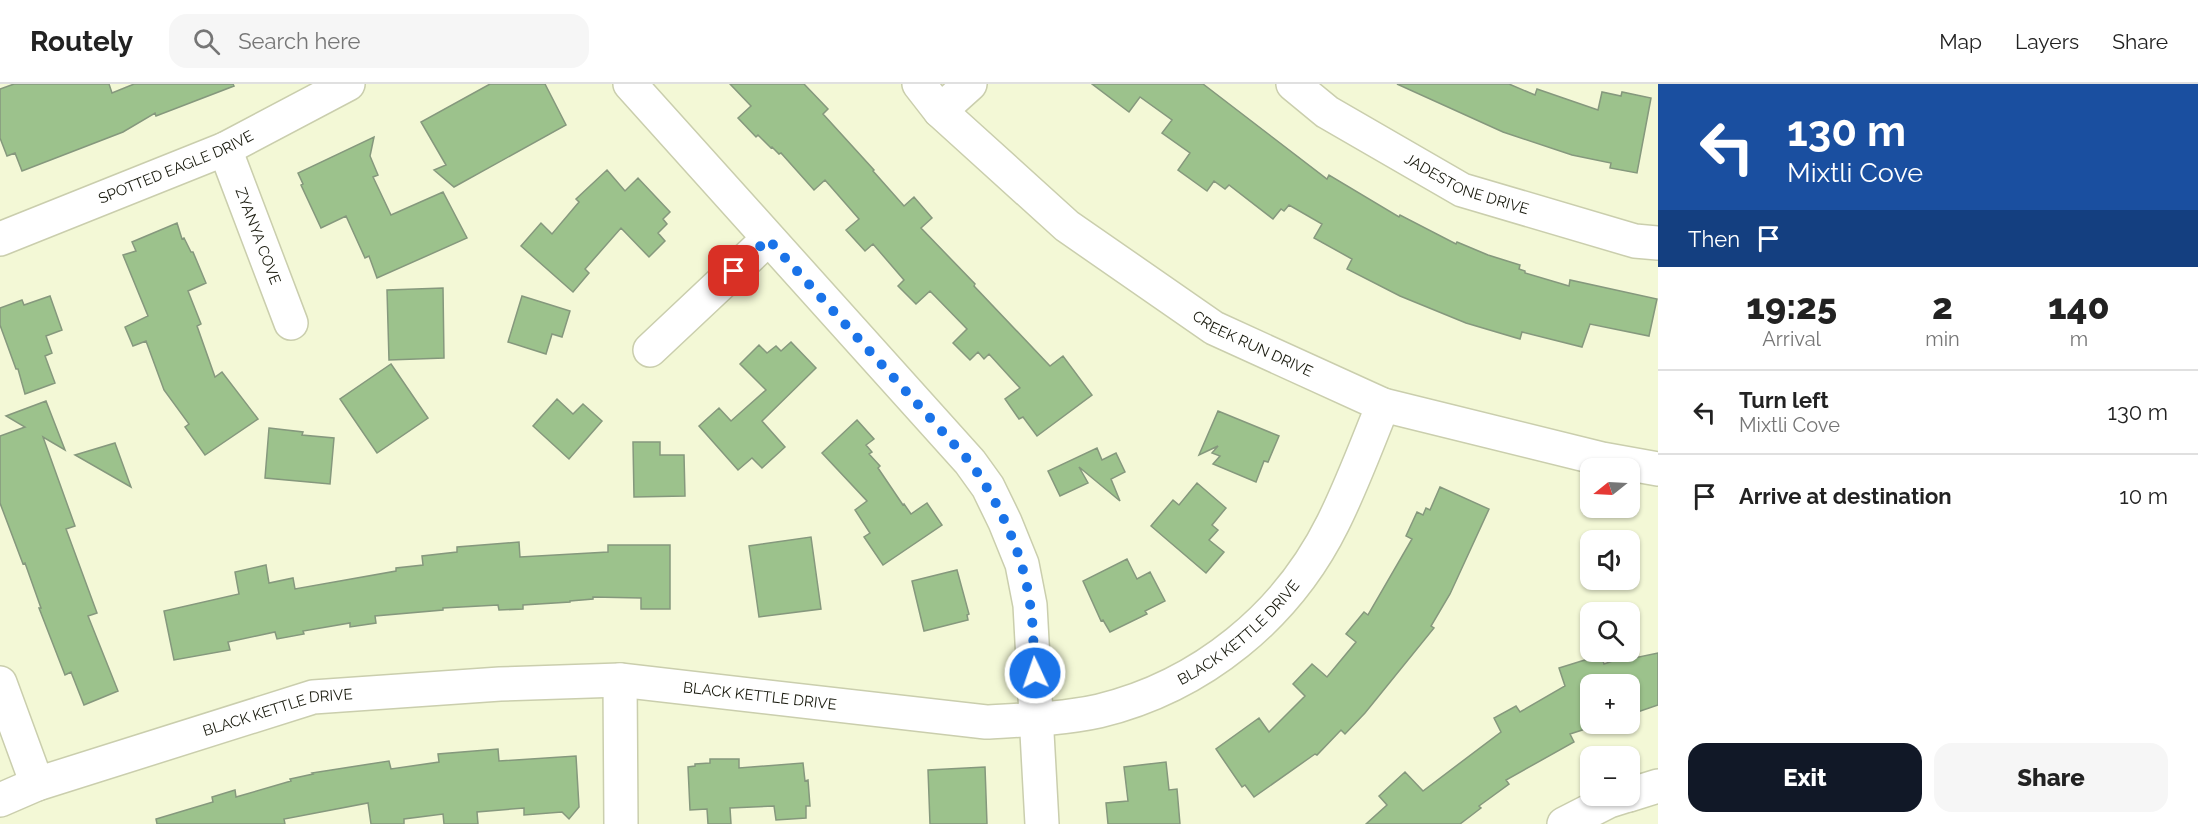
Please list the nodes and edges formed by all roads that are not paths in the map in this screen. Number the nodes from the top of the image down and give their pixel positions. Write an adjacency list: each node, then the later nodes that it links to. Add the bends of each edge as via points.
1 (348, 84): 7 (street, SPOTTED EAGLE DRIVE)
2 (630, 84): 9 (street)
3 (919, 84): 6 (street, CREEK RUN DRIVE)
4 (970, 84): 6 (street)
5 (1293, 84): 10 (street, JADESTONE DRIVE, via 1327,112 1462,190 1635,241)
6 (940, 111): 13 (street, CREEK RUN DRIVE, via 1067,226 1214,328)
7 (225, 149): 8 (street, SPOTTED EAGLE DRIVE); 11 (street, ZYANYA COVE)
8 (0, 239)
9 (768, 239): 12 (street); 17 (street, via 970,462 988,487 1022,564 1030,605)
10 (1658, 243)
11 (291, 323)
12 (650, 350)
13 (1383, 405): 14 (street, CREEK RUN DRIVE); 17 (street, BLACK KETTLE DRIVE, via 1333,523 1304,572 1244,639 1212,662 1143,697 1098,711)
14 (1658, 469)
15 (620, 680): 17 (street, BLACK KETTLE DRIVE, via 986,722); 18 (street, BLACK KETTLE DRIVE, via 314,697); 23 (street)
16 (0, 683): 18 (street)
17 (1038, 719): 24 (street)
18 (38, 784): 21 (street, BLACK KETTLE DRIVE)
19 (1658, 786): 20 (street)
20 (1640, 792)
21 (0, 800)
22 (1599, 806): 25 (street)
23 (621, 824)
24 (1042, 824)
25 (1564, 824)

